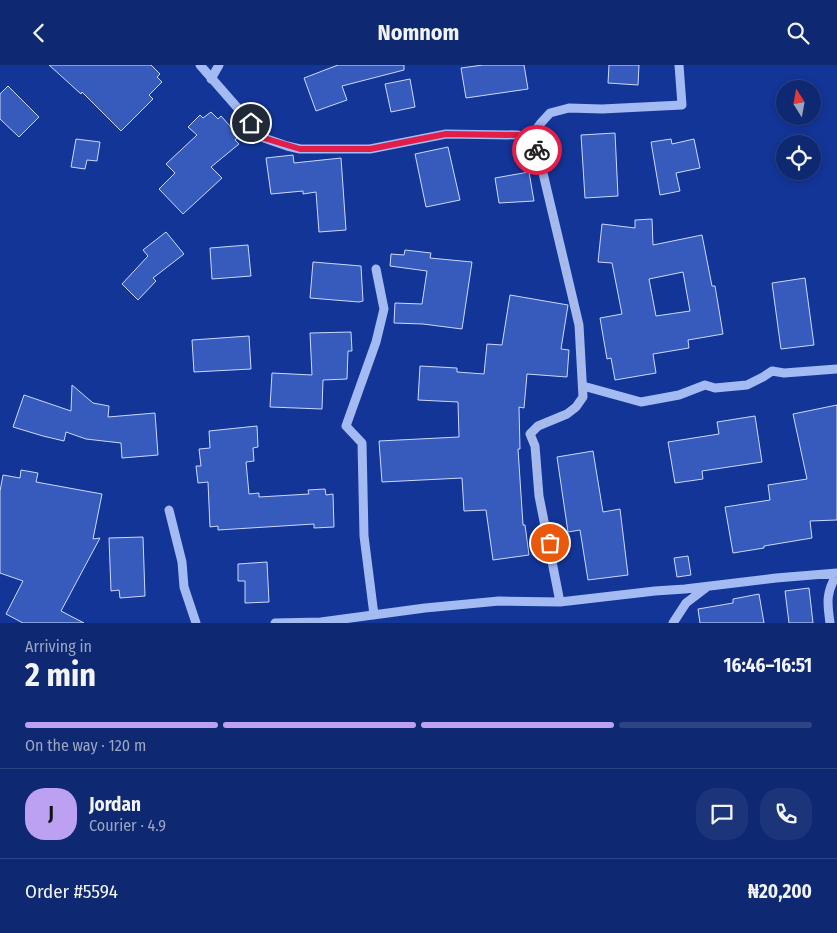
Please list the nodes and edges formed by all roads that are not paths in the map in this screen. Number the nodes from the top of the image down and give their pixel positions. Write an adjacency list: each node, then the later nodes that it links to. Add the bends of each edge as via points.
1 (200, 65): 4 (street)
2 (219, 65): 4 (street)
3 (679, 65): 5 (street, via 682,105 602,109 569,107 550,113)
4 (211, 79): 5 (street, via 264,138 300,149 370,149 446,134 518,135)
5 (530, 139): 8 (street, via 538,152 579,325)
6 (376, 269): 13 (street, via 384,309 376,342 346,426 362,443 364,536)
7 (837, 369): 8 (street, via 772,371 747,385 715,388 704,385 679,395 641,402)
8 (583, 386): 12 (street, via 583,397 576,407 538,426 530,434 536,445 539,496)
9 (169, 510): 14 (street, via 182,562 184,587)
10 (837, 574): 11 (street); 17 (street, via 829,587)
11 (709, 586): 12 (street); 16 (street, via 686,603)
12 (560, 602): 13 (street, via 499,601)
13 (374, 615): 15 (street, via 321,622)
14 (196, 623)
15 (275, 623)
16 (673, 623)
17 (830, 623)

